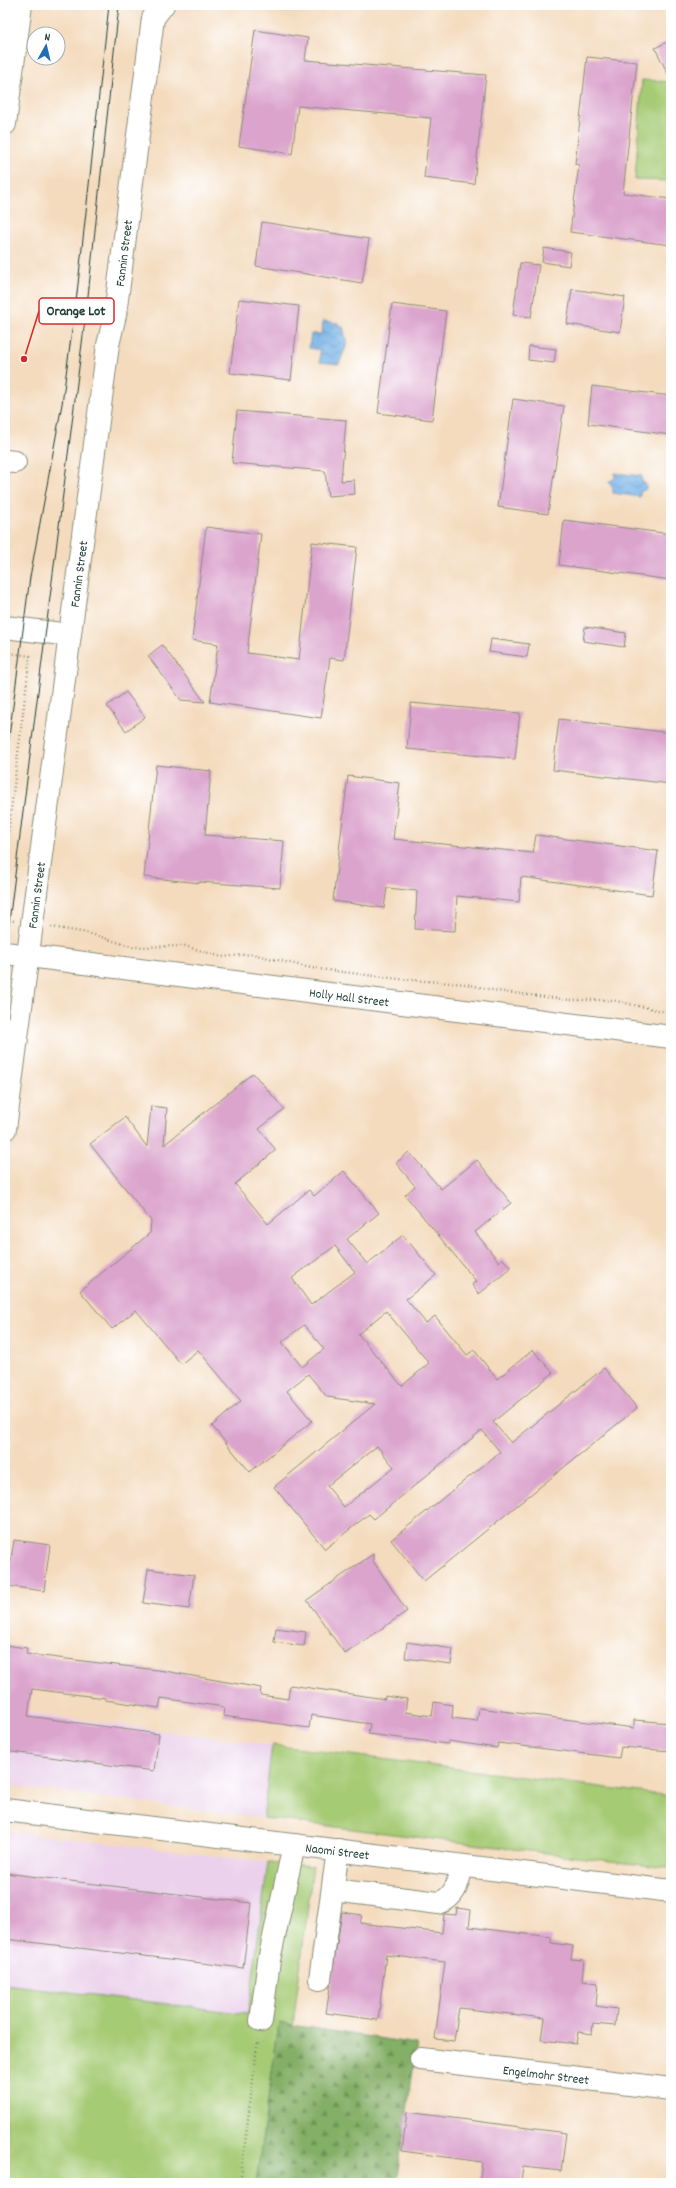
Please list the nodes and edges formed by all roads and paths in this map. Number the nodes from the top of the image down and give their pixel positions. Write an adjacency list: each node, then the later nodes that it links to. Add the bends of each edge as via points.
1 (21, 5): 3 (street)
2 (154, 10): 7 (street, Fannin Street)
3 (5, 124)
4 (5, 597): 5 (path)
5 (11, 598)
6 (5, 627): 7 (street)
7 (70, 635): 14 (street, Fannin Street)
8 (10, 649): 9 (path)
9 (9, 653): 10 (path); 11 (path, via 30,656)
10 (5, 691)
11 (5, 859)
12 (67, 930): 15 (path, via 88,933 133,947 185,946 222,957 252,954 311,968 466,984 497,991 570,1000 612,1000)
13 (5, 953): 14 (street, Holly Hall Street)
14 (28, 955): 16 (street, Holly Hall Street); 17 (street, Fannin Street)
15 (671, 1013)
16 (671, 1037)
17 (9, 1062): 18 (street, Fannin Street)
18 (5, 1129)
19 (5, 1810): 20 (street, Naomi Street)
20 (294, 1845): 21 (street, Naomi Street); 26 (street, via 269,1960)
21 (338, 1850): 22 (street, Naomi Street); 23 (street)
22 (462, 1866): 23 (street, via 456,1889 447,1900 439,1903); 24 (street, Naomi Street)
23 (332, 1890): 25 (street)
24 (671, 1891)
25 (320, 1979)
26 (260, 2021): 29 (path)
27 (421, 2059): 28 (street, Engelmohr Street)
28 (671, 2089)
29 (240, 2183)

